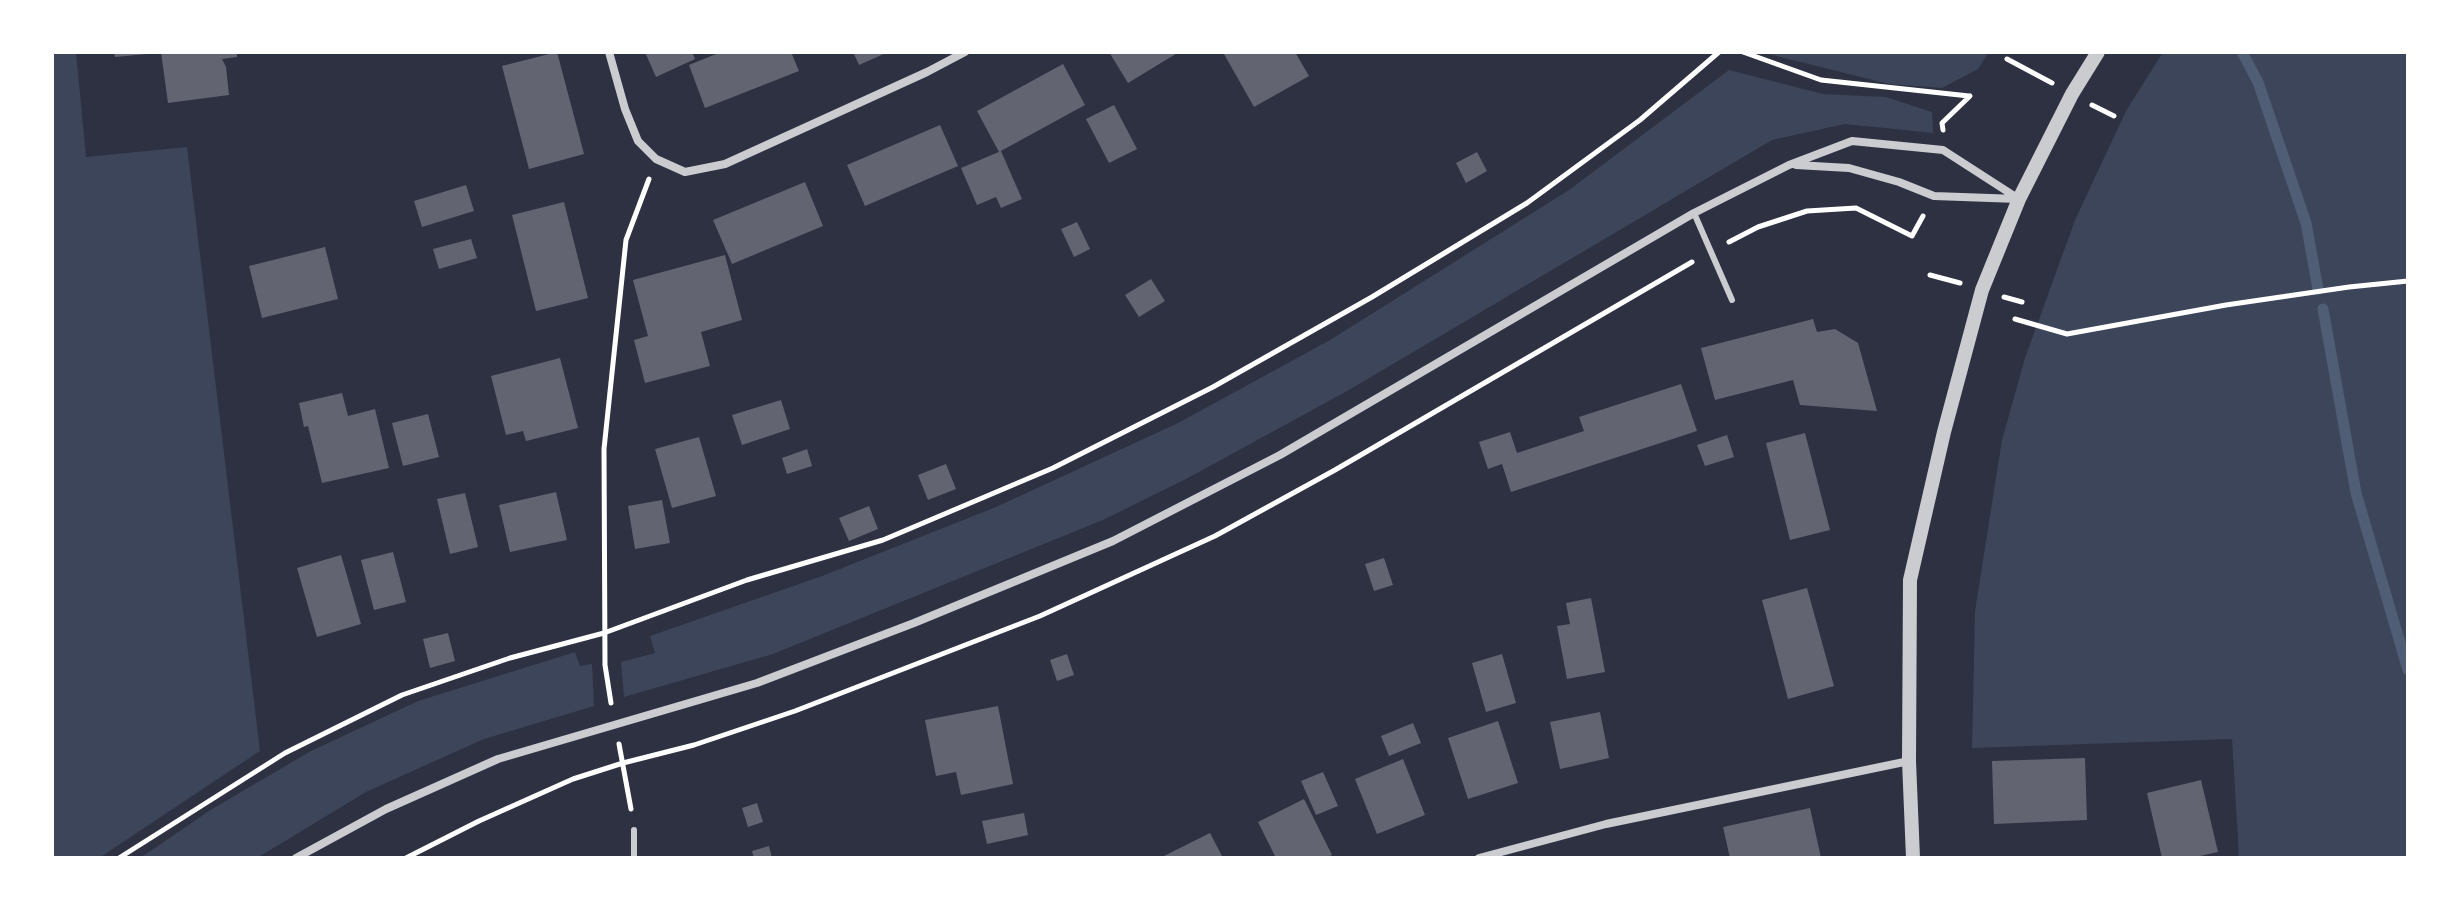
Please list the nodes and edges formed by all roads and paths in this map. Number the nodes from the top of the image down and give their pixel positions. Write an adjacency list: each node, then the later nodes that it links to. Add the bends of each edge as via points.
1 (609, 52): 7 (street, via 638,141)
2 (965, 52): 7 (street, via 725,164 685,172)
3 (1719, 52): 16 (path, via 1640,120 1527,203 1213,387 1053,468 883,540 747,580)
4 (1743, 52): 6 (path, via 1821,80)
5 (2098, 52): 9 (street)
6 (1970, 96)
7 (656, 159): 16 (path, via 626,240 604,449)
8 (1789, 165): 9 (street, via 1849,168 1934,196); 9 (street, via 1852,141 1943,150); 10 (street)
9 (2019, 199): 18 (street, via 1982,290 1910,580)
10 (1694, 213): 12 (lane); 17 (street, via 1280,455 1113,541 757,683)
11 (1912, 236): 12 (path, via 1856,208 1807,211)
12 (1710, 251): 14 (lane)
13 (2408, 281): 15 (path, via 2226,305 2067,334)
14 (1732, 300)
15 (2015, 319)
16 (604, 633): 17 (path); 20 (path, via 402,695 285,753)
17 (616, 724): 19 (path); 21 (street, via 498,759 386,809)
18 (1909, 761): 23 (street, via 1606,824); 24 (street)
19 (634, 830): 22 (lane)
20 (119, 858)
21 (296, 858)
22 (634, 858)
23 (1479, 858)
24 (1913, 858)

